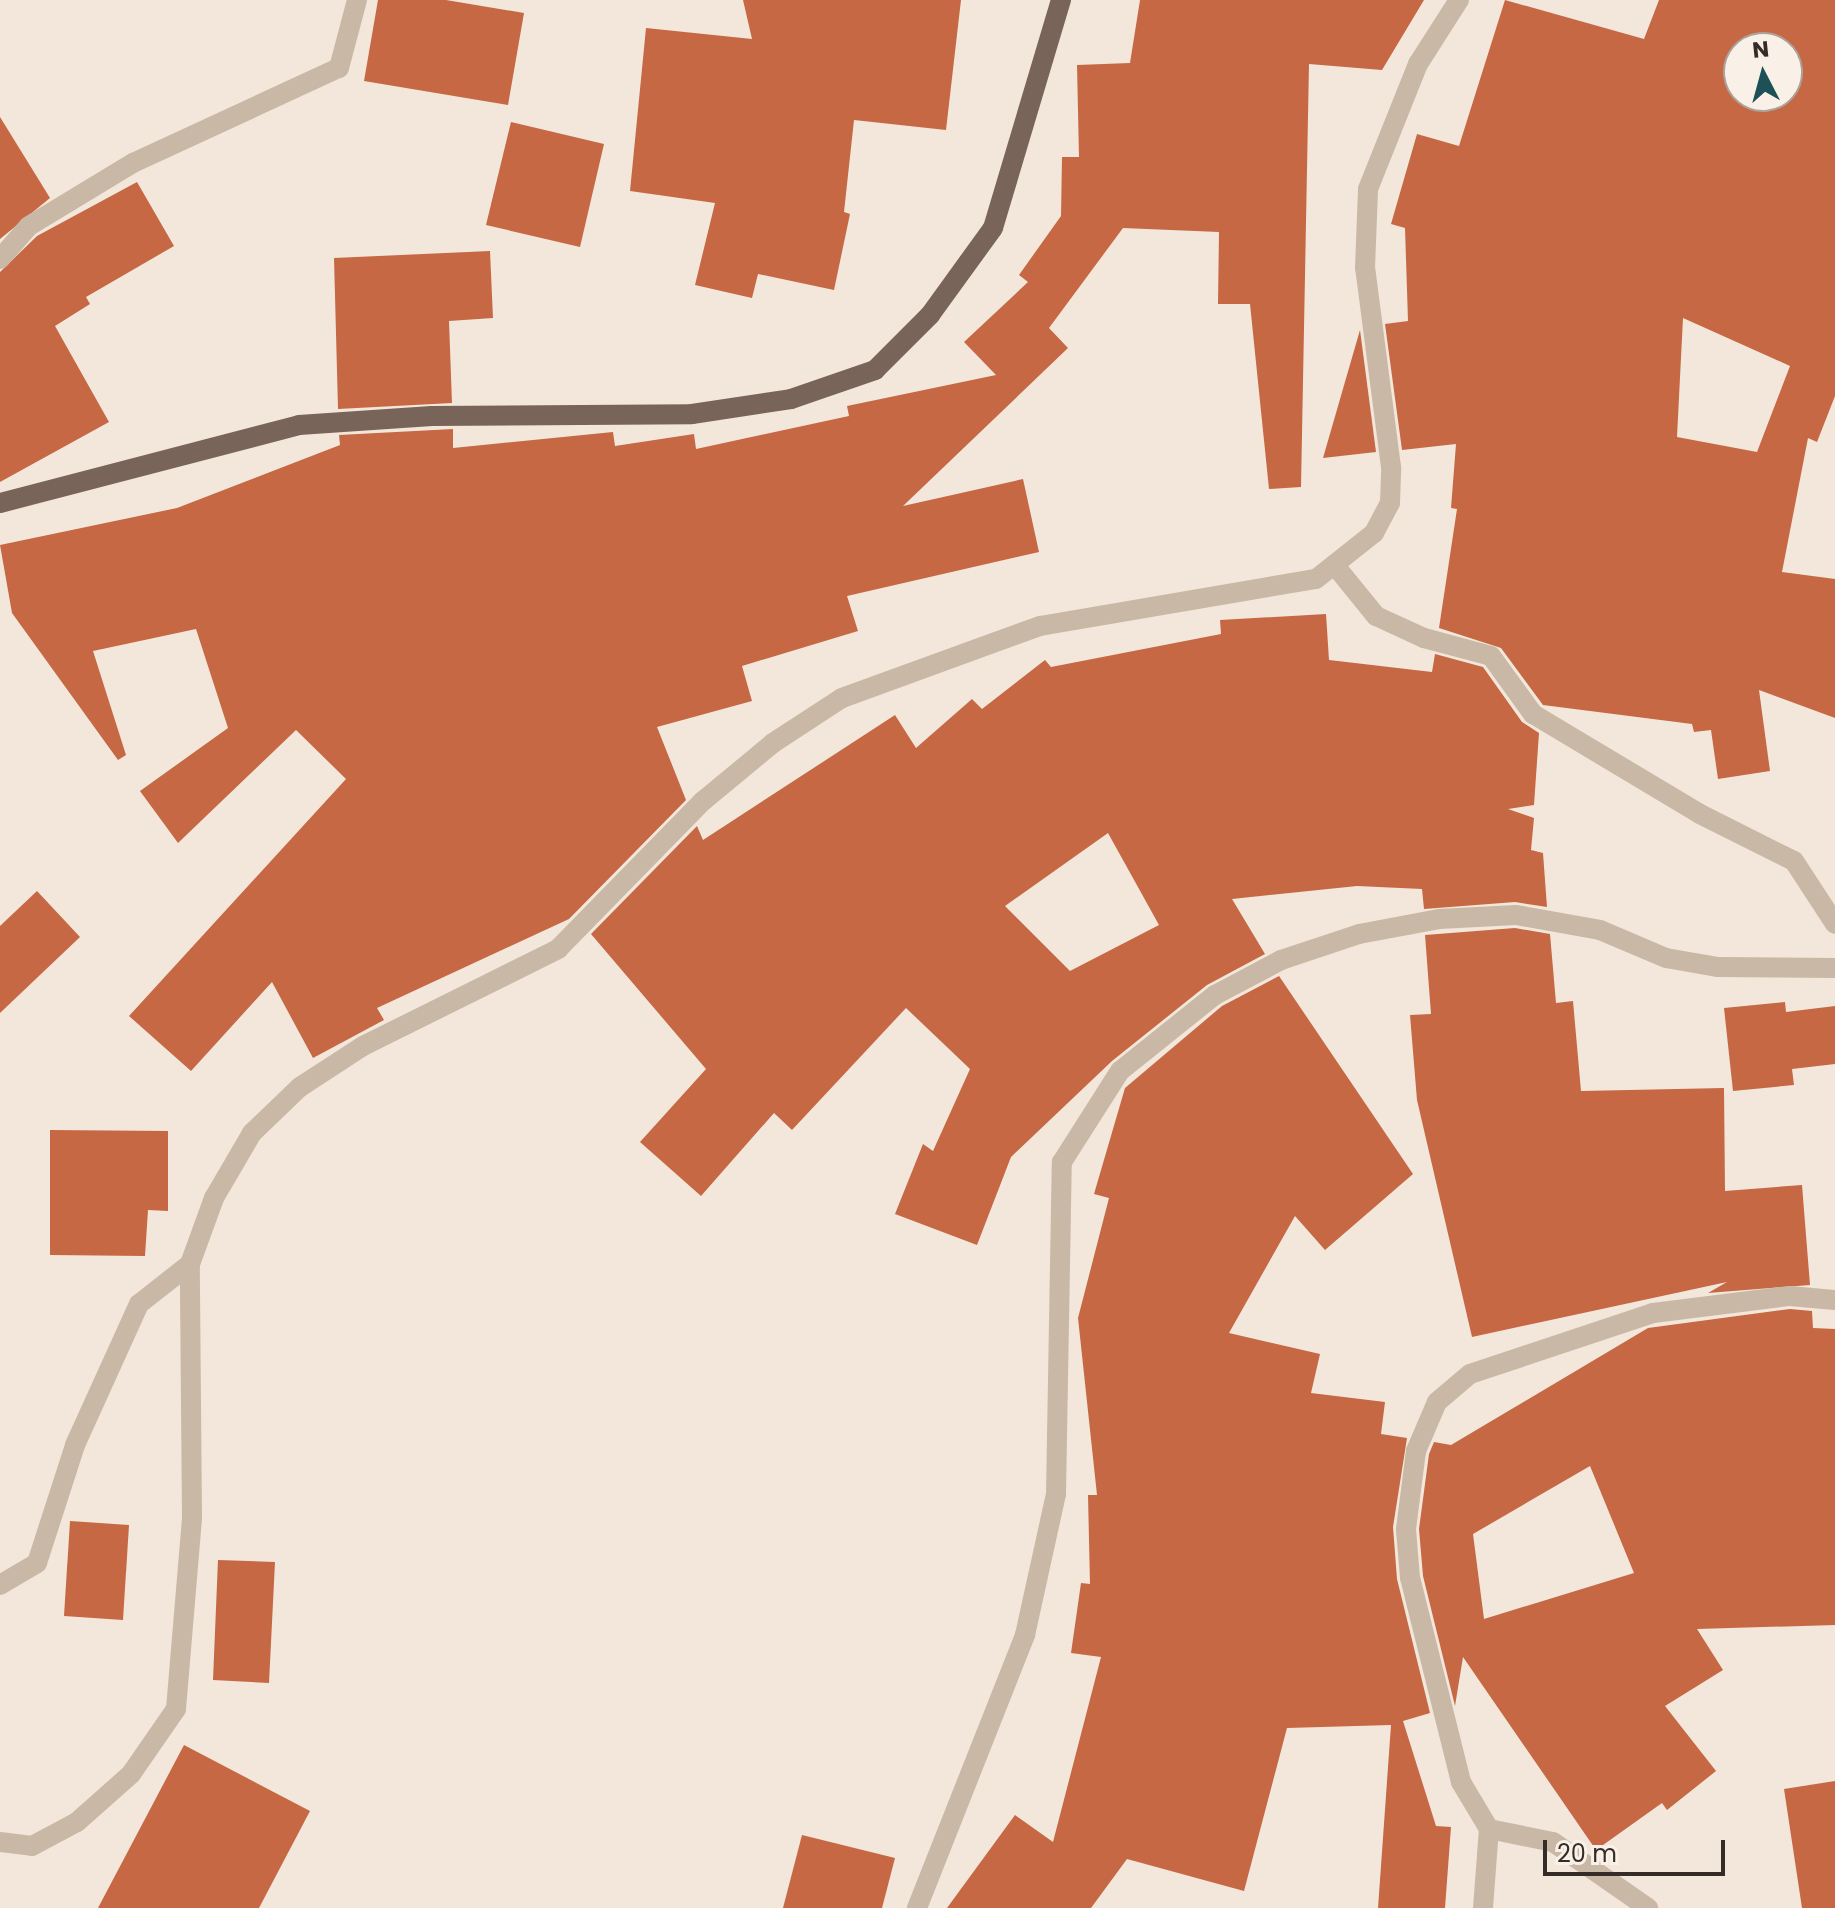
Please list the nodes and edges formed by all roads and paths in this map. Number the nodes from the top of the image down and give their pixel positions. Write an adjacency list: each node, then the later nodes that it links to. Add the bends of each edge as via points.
1 (357, 0): 4 (street, via 339,68 133,163 29,226)
2 (1061, 0): 5 (main road, via 993,228 930,315 875,370 791,399 692,414 432,416 299,425)
3 (1459, 0): 6 (street, via 1418,64 1368,189 1365,268 1390,503 1374,533)
4 (0, 259)
5 (0, 503)
6 (1337, 568): 7 (street, via 1376,616 1424,638 1491,656 1533,714 1700,814 1794,861); 9 (street, via 1292,586 1040,626 842,698 773,743 703,801 558,949 363,1046 300,1087 252,1133 214,1198)
7 (1835, 924)
8 (1835, 968): 14 (street, via 1718,967 1666,958 1600,930 1516,915 1439,919 1359,934 1281,960 1215,995 1120,1071 1062,1162 1056,1494 1025,1635)
9 (190, 1264): 11 (street, via 139,1304 75,1445 37,1563); 13 (street, via 192,1518 176,1709 131,1774 77,1822 32,1846)
10 (1835, 1300): 12 (street, via 1790,1296 1653,1313 1470,1374 1437,1402 1416,1451 1406,1529 1410,1578 1461,1782)
11 (0, 1585)
12 (1489, 1829): 15 (street); 16 (street, via 1553,1842)
13 (0, 1842)
14 (917, 1908)
15 (1483, 1908)
16 (1648, 1908)

